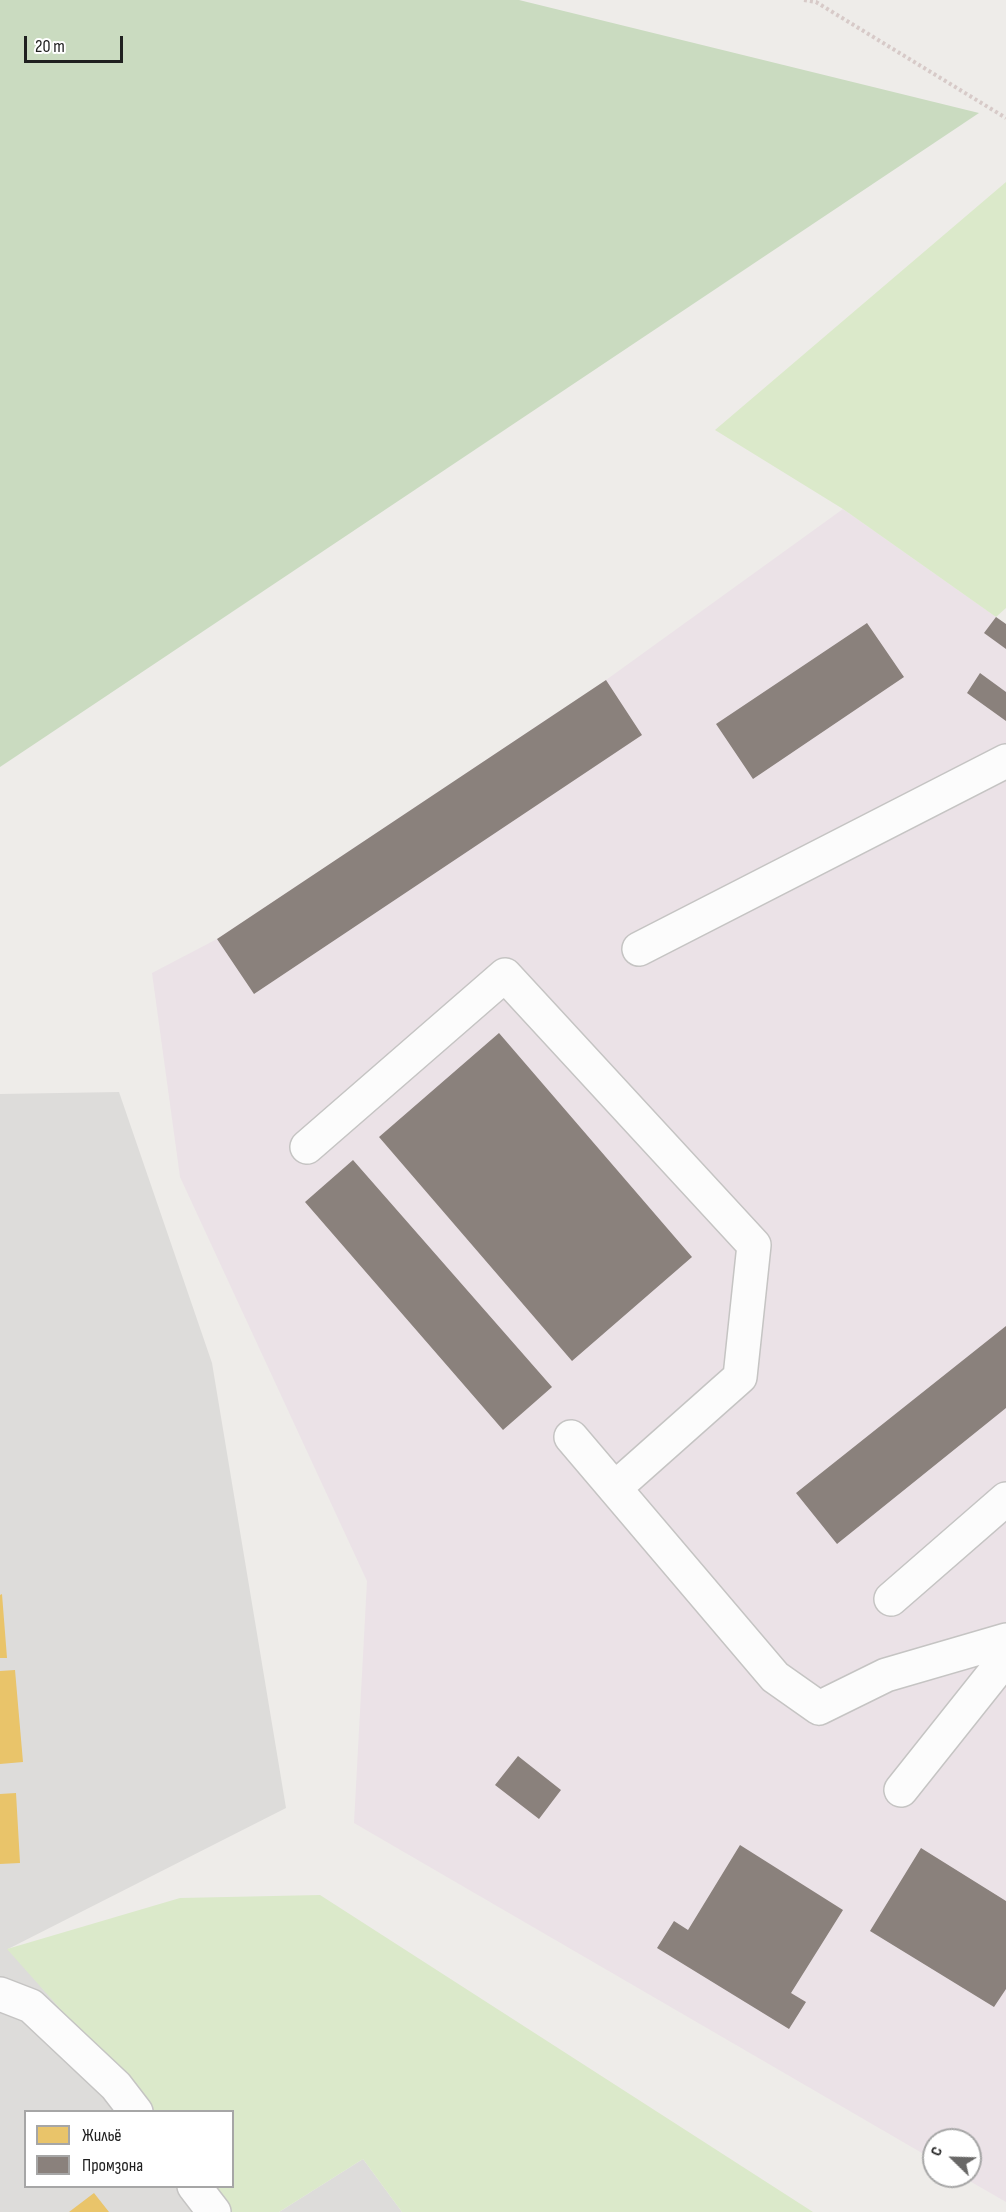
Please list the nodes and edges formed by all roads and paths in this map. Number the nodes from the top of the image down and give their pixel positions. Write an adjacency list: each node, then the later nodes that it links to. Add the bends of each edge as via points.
1 (804, 0): 2 (path, via 816,2)
2 (1006, 118)
3 (1006, 760): 4 (street)
4 (639, 949)
5 (307, 1147): 7 (street, via 505,975 754,1245 740,1377)
6 (571, 1437): 7 (street)
7 (615, 1488): 10 (street, via 776,1677 819,1708 886,1675)
8 (1006, 1498): 9 (street)
9 (891, 1599)
10 (1006, 1640)
11 (1006, 1658): 12 (street)
12 (901, 1790)
13 (0, 1994): 14 (street, via 31,2006 116,2086)
14 (134, 2110)
15 (195, 2188): 16 (street)
16 (214, 2212)

